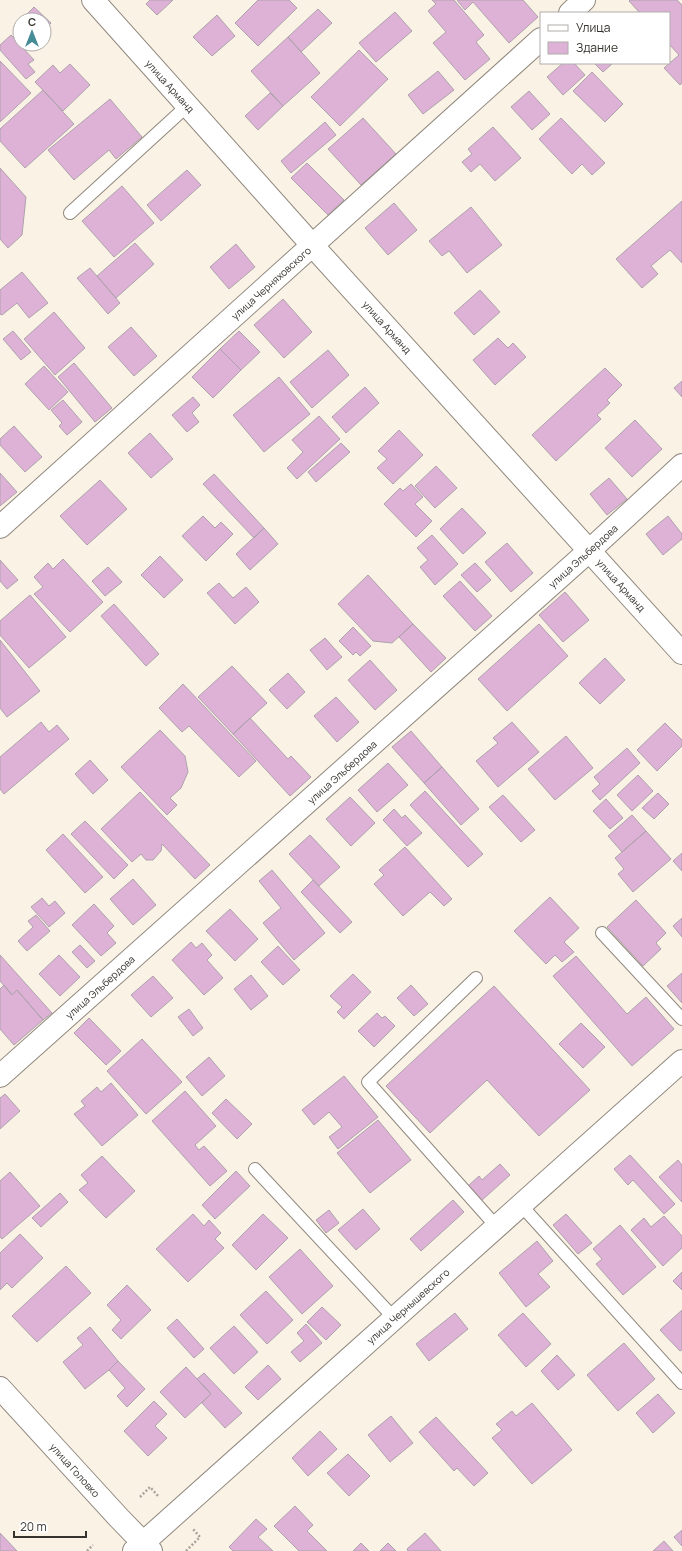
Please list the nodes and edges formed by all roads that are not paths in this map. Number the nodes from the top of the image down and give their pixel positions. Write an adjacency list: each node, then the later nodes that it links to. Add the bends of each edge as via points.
1 (93, 0): 5 (street, улица Арманд)
2 (584, 0): 3 (street)
3 (571, 12)
4 (540, 40): 7 (street, улица Черняховского)
5 (187, 106): 6 (lane); 7 (street, улица Арманд)
6 (70, 213)
7 (312, 245): 9 (street, улица Черняховского); 10 (street, улица Арманд)
8 (682, 465): 10 (street, улица Эльбердова)
9 (0, 527)
10 (590, 550): 11 (street, улица Арманд); 16 (street, улица Эльбердова)
11 (682, 653)
12 (602, 933): 14 (lane)
13 (476, 978): 19 (lane, via 368,1082)
14 (682, 1019)
15 (682, 1061): 18 (street, улица Чернышевского)
16 (0, 1076)
17 (255, 1170): 20 (lane)
18 (520, 1204): 19 (street, улица Чернышевского); 21 (lane)
19 (496, 1226): 20 (street, улица Чернышевского)
20 (394, 1318): 23 (street, улица Чернышевского)
21 (682, 1383)
22 (0, 1388): 23 (street, улица Головко)
23 (143, 1548)

